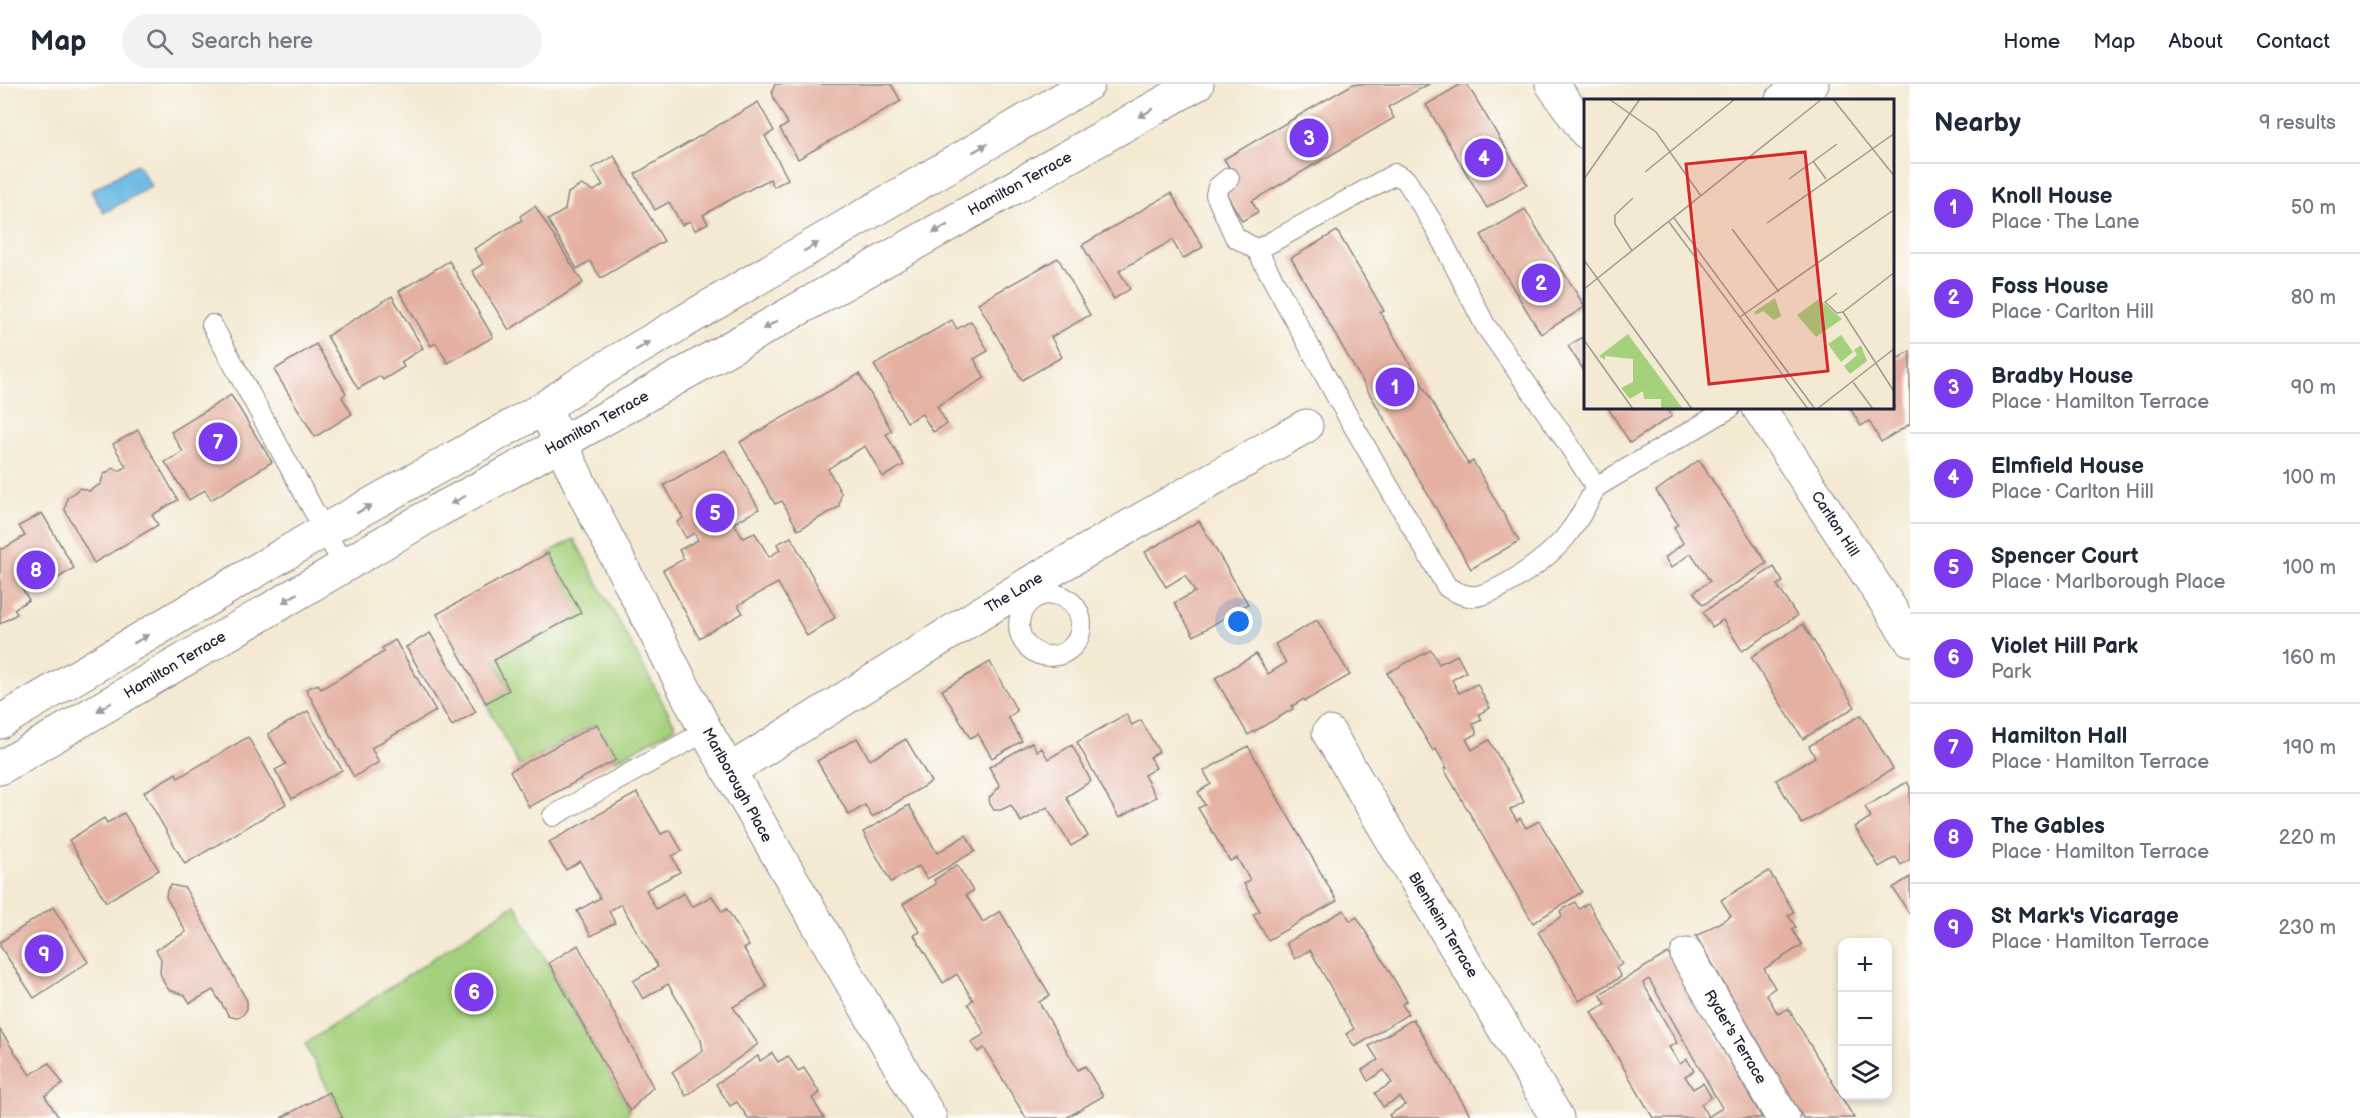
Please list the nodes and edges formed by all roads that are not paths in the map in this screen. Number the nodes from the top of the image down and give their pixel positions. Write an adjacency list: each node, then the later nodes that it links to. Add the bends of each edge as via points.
1 (1088, 84): 10 (street, one-way to 1, via 593,375)
2 (1197, 84): 14 (street, Hamilton Terrace, one-way to 14)
3 (1552, 84): 6 (street)
4 (1812, 84): 5 (street)
5 (1784, 99)
6 (1584, 129)
7 (1229, 178): 8 (lane, via 1218,187 1216,195 1235,237)
8 (1257, 250): 15 (lane, via 1395,174 1406,180 1434,225 1485,325); 15 (lane, via 1447,587 1462,595 1480,596 1516,578 1545,558 1570,531)
9 (212, 325): 16 (lane)
10 (544, 408): 14 (street, Marlborough Place); 16 (street, one-way to 10)
11 (1727, 410): 15 (lane)
12 (1760, 410): 18 (street, Carlton Hill)
13 (1306, 426): 23 (street, The Lane)
14 (562, 442): 17 (street, Hamilton Terrace, one-way to 17); 20 (street, Marlborough Place, via 586,499)
15 (1596, 487)
16 (325, 530): 17 (lane); 19 (street, one-way to 16)
17 (344, 566): 22 (street, Hamilton Terrace, one-way to 22)
18 (1910, 639)
19 (0, 722)
20 (706, 730): 23 (street, Marlborough Place); 24 (lane)
21 (1329, 733): 27 (street, Blenheim Terrace)
22 (0, 768)
23 (729, 771): 26 (street, Marlborough Place)
24 (553, 816)
25 (1687, 956): 28 (street, Ryder's Terrace)
26 (930, 1118)
27 (1557, 1118)
28 (1783, 1118)

